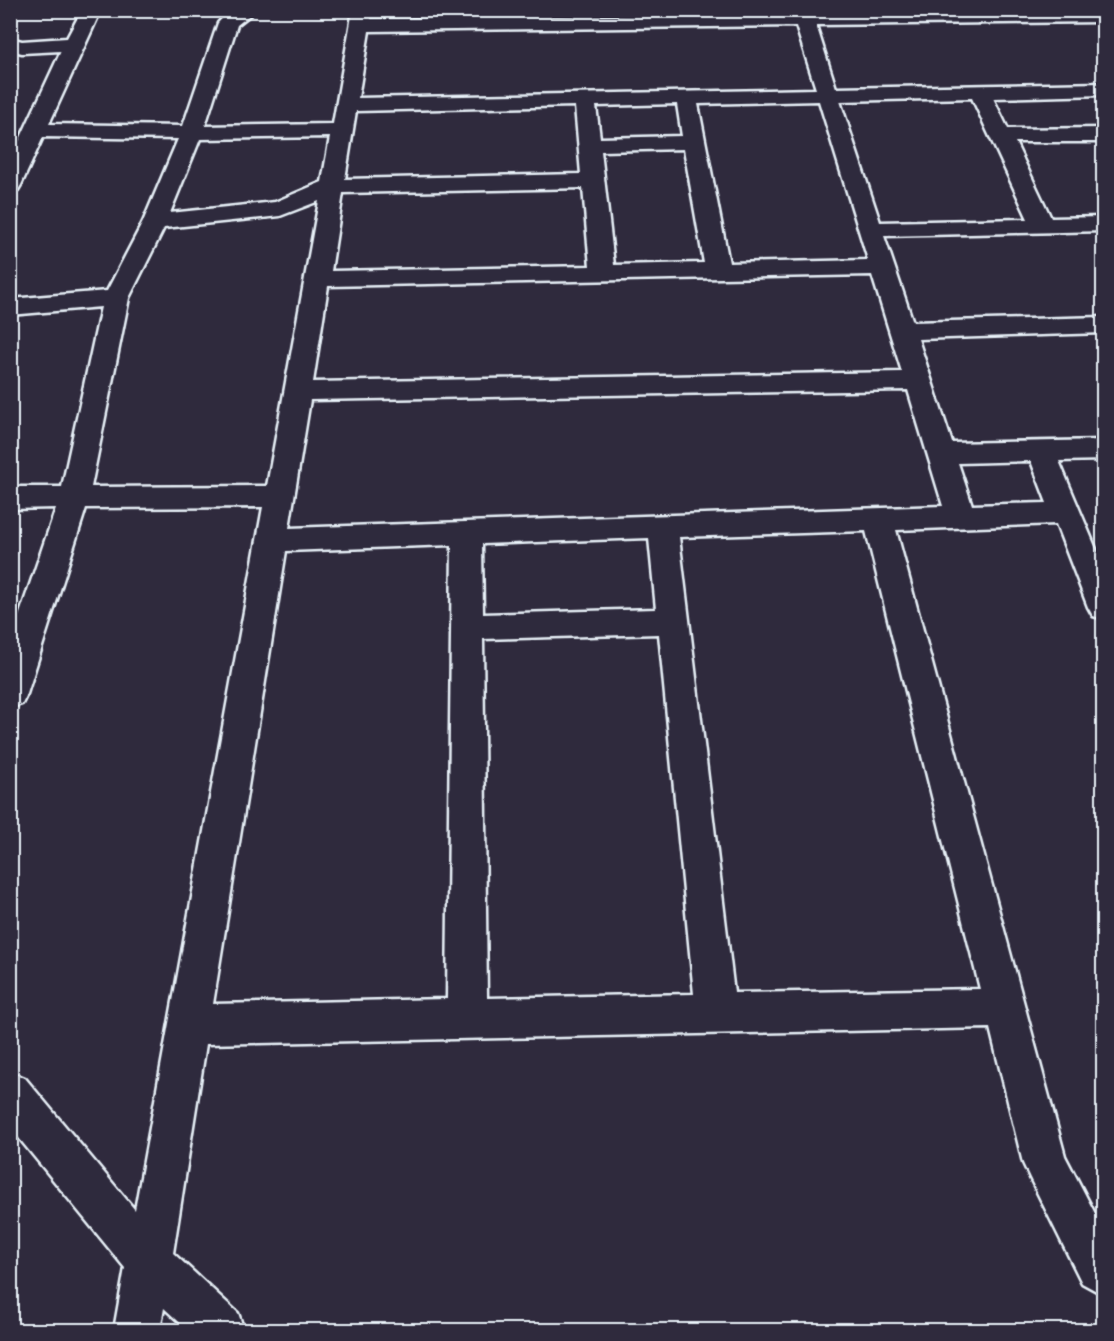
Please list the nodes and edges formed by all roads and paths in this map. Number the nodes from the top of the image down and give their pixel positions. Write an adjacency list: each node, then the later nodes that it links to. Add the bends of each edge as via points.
1 (92, 10): 7 (street)
2 (247, 10): 15 (street, via 228,23)
3 (362, 14): 4 (street); 13 (street)
4 (802, 15): 5 (street); 10 (street)
5 (1104, 16)
6 (10, 44): 7 (street)
7 (73, 44): 14 (street)
8 (1104, 89): 9 (street)
9 (979, 91): 10 (street); 17 (street)
10 (829, 94): 11 (street); 26 (street)
11 (686, 98): 12 (street); 18 (street)
12 (585, 100): 13 (street); 19 (street)
13 (345, 117): 15 (street); 22 (street)
14 (37, 130): 15 (street); 21 (street)
15 (192, 133): 23 (street)
16 (1104, 135): 17 (street)
17 (1000, 136): 25 (street)
18 (693, 142): 19 (street); 28 (street)
19 (590, 145): 20 (street)
20 (593, 181): 22 (street); 29 (street)
21 (10, 185)
22 (333, 186): 23 (street, via 297,204 272,211); 30 (street)
23 (155, 222): 31 (street)
24 (1104, 224): 25 (street)
25 (1044, 225): 26 (street)
26 (870, 229): 27 (street)
27 (883, 267): 28 (street); 34 (street)
28 (718, 271): 29 (street)
29 (603, 273): 30 (street)
30 (317, 279): 36 (street)
31 (116, 298): 32 (street); 42 (street)
32 (10, 307)
33 (1104, 326): 34 (street)
34 (902, 331): 35 (street)
35 (918, 381): 36 (street); 39 (street)
36 (297, 391): 40 (street)
37 (1104, 450): 38 (street)
38 (1041, 451): 39 (street); 43 (street)
39 (941, 453): 44 (street)
40 (280, 496): 42 (street); 48 (street)
41 (10, 498): 42 (street)
42 (74, 498): 52 (street)
43 (1066, 513): 44 (street); 49 (street)
44 (961, 516): 45 (street)
45 (878, 519): 46 (street); 53 (street)
46 (663, 527): 47 (street); 50 (street)
47 (467, 533): 48 (street); 51 (street)
48 (272, 540): 56 (street)
49 (1104, 607)
50 (673, 621): 51 (street); 54 (street)
51 (467, 627): 55 (street)
52 (10, 694)
53 (1004, 1008): 54 (street); 59 (street, via 1045,1163)
54 (716, 1014): 55 (street)
55 (467, 1019): 56 (street)
56 (189, 1024): 58 (street)
57 (10, 1093): 58 (street)
58 (149, 1262): 60 (street); 61 (street)
59 (1104, 1272)
60 (137, 1330)
61 (221, 1330)

